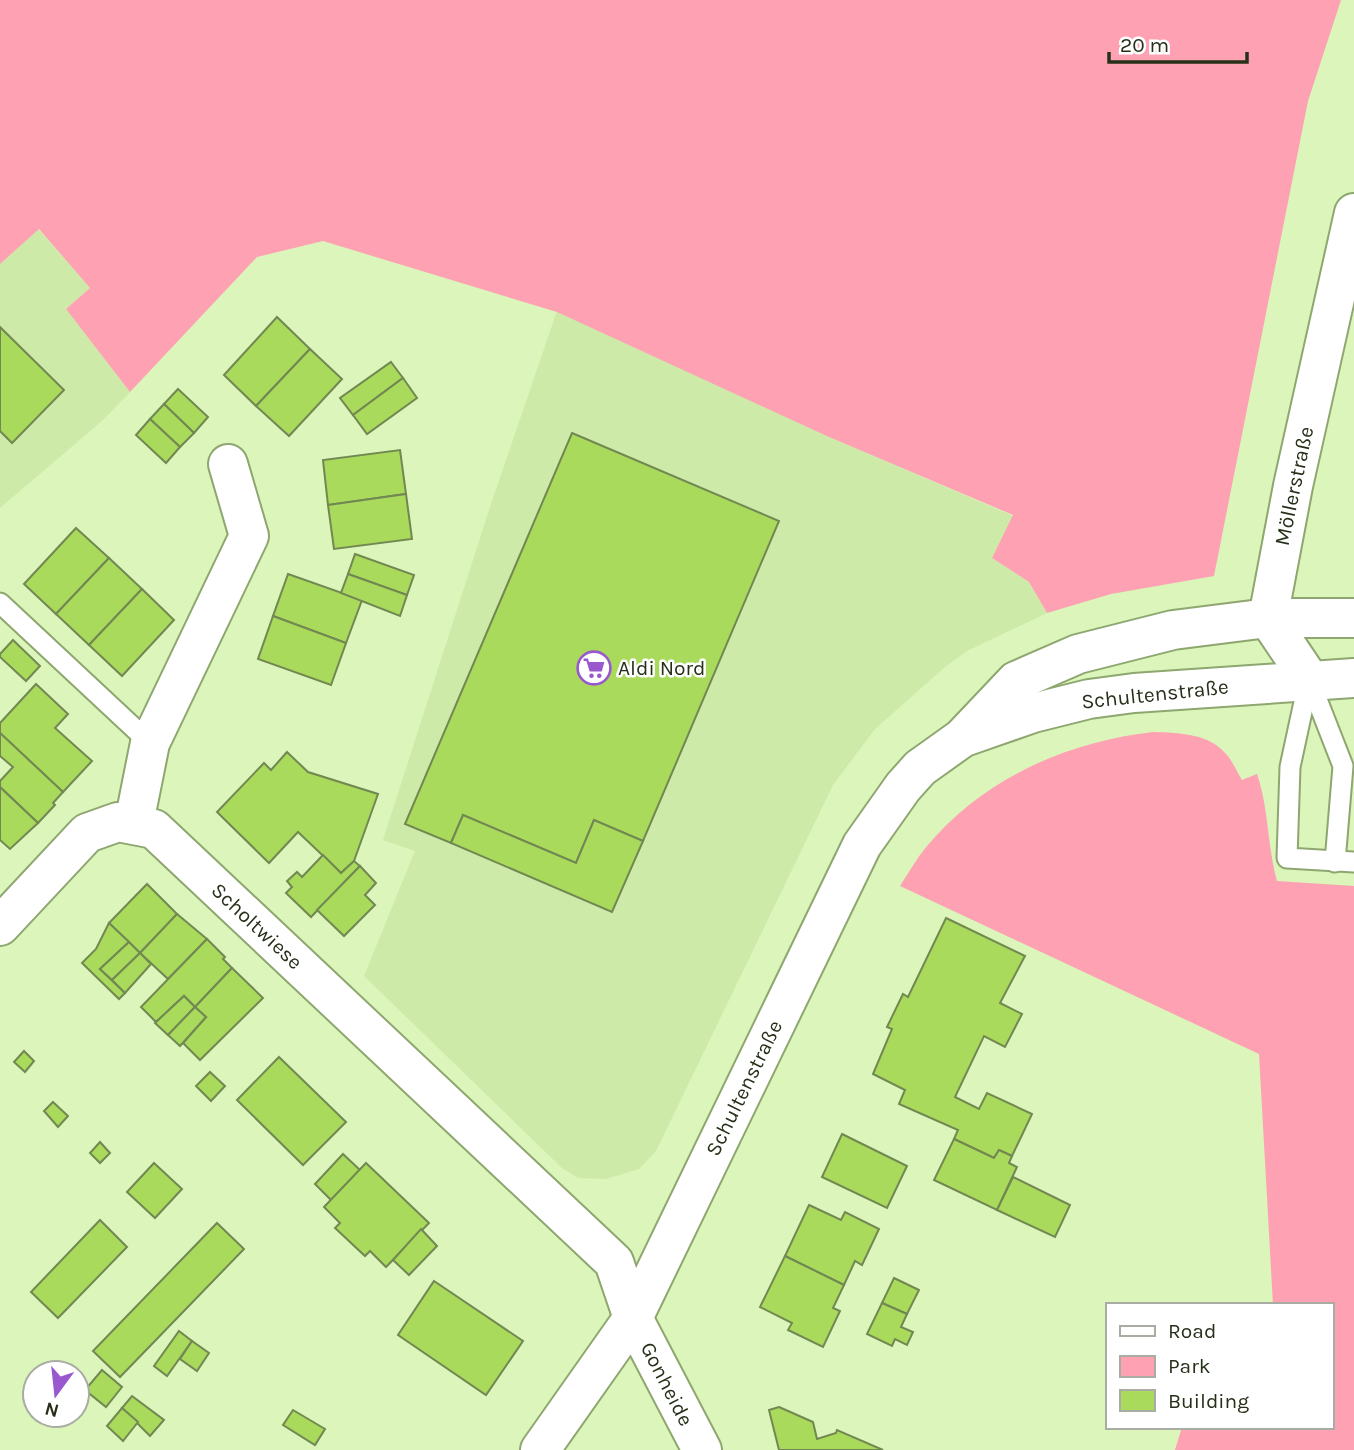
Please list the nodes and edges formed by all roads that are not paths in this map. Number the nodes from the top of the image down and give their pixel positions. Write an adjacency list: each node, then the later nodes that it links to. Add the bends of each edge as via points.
1 (1354, 213): 4 (street, Möllerstraße)
2 (228, 464): 9 (street, via 249,536)
3 (0, 603): 9 (lane)
4 (1268, 618): 5 (street, Schultenstraße); 7 (street); 8 (street, Schultenstraße, via 1173,630 1078,654 1016,681)
5 (1354, 621): 7 (street)
6 (1354, 678): 7 (street, Schultenstraße)
7 (1309, 679): 8 (street, Schultenstraße, via 1089,699); 11 (lane, via 1343,766); 11 (lane, via 1290,767 1287,858)
8 (961, 738): 13 (street, Schultenstraße, via 920,768 862,845)
9 (150, 743): 10 (street)
10 (134, 824): 12 (street, via 118,822 88,833); 13 (street, Scholtwiese, via 153,829 614,1262)
11 (1345, 862)
12 (0, 926)
13 (633, 1318): 14 (street, Schultenstraße); 15 (street, Gonheide)
14 (540, 1450)
15 (702, 1450)

